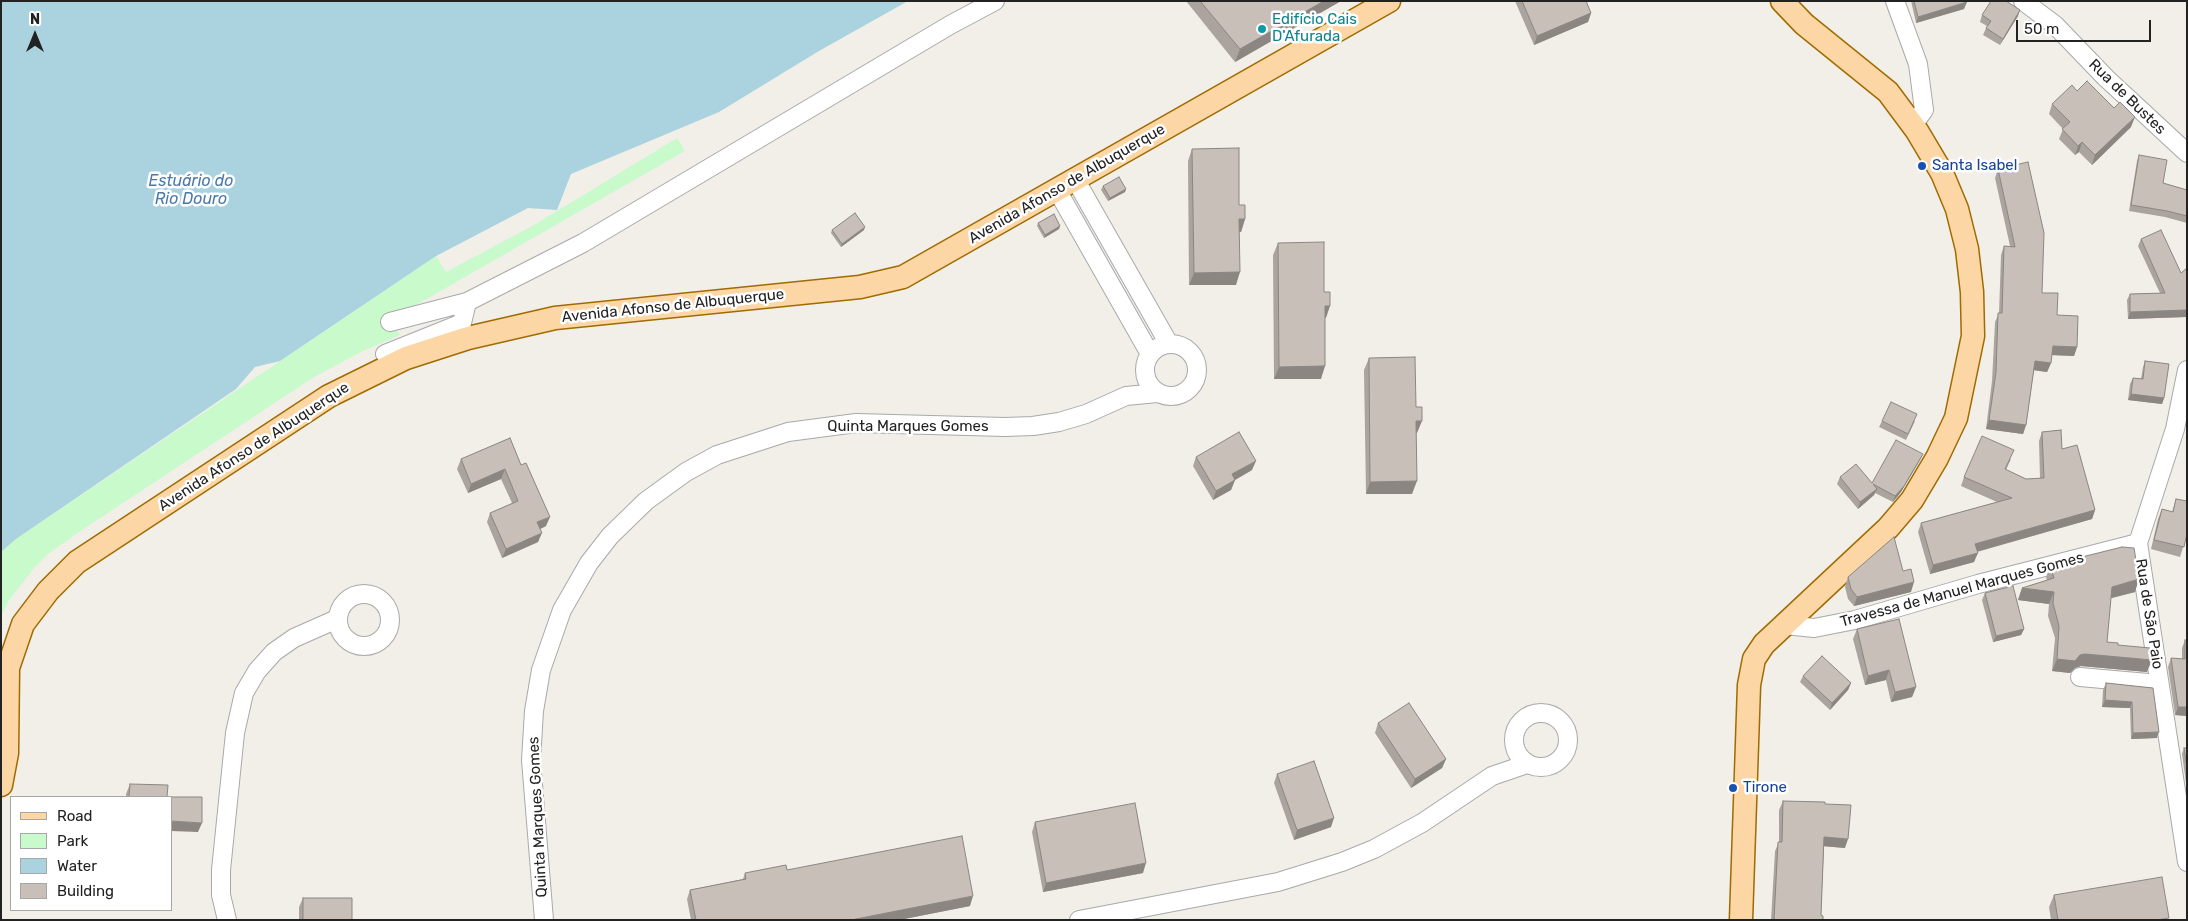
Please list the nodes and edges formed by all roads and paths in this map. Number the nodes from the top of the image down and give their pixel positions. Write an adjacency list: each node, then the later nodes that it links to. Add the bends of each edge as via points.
1 (994, 1): 9 (street, via 583,243)
2 (1389, 1): 8 (main road, Avenida Afonso de Albuquerque)
3 (1782, 1): 6 (main road, via 1804,24 1888,92)
4 (1895, 1): 6 (street, via 1918,64 1924,110)
5 (2023, 1): 7 (street, Rua de Bustes, via 2055,24 2106,78)
6 (1913, 125): 19 (main road, via 1942,173 1957,209 1967,248 1972,336 1956,418 1937,458 1900,514)
7 (2187, 153)
8 (1066, 185): 11 (street); 13 (street); 20 (main road, Avenida Afonso de Albuquerque, via 916,271 890,281 860,287 555,318 468,338 406,358 329,396 77,562 48,590 23,624)
9 (467, 302): 10 (street); 12 (street, via 462,323)
10 (390, 322)
11 (1169, 344): 13 (street, via 1155,349); 15 (street, Quinta Marques Gomes, via 1190,351 1198,365 1198,374 1195,382 1182,394 1174,397)
12 (385, 354)
13 (1147, 363): 15 (street, via 1150,387); 16 (street)
14 (2187, 370): 17 (street, Rua de São Paio, via 2175,429)
15 (1157, 393): 16 (street, Quinta Marques Gomes)
16 (1126, 396): 30 (street, Quinta Marques Gomes, via 1086,414 1033,426 856,424 788,432 733,449 702,463 634,512 599,549 570,595 549,644 538,684 532,728 532,760)
17 (2138, 543): 19 (street, Travessa de Manuel Marques Gomes, via 1855,620 1814,628); 22 (street, Rua de São Paio)
18 (337, 619): 29 (street, via 279,648 244,693 235,733 221,870)
19 (1785, 626): 32 (main road, via 1758,651 1750,676)
20 (5, 674): 26 (main road, Avenida Afonso de Albuquerque, via 7,753)
21 (2080, 677): 22 (street)
22 (2159, 684): 27 (street, Rua de São Paio)
23 (1514, 746): 24 (street); 24 (street, via 1514,732 1519,724 1534,714 1552,715 1565,728 1568,745 1560,760 1544,768); 25 (street)
24 (1527, 764): 25 (street)
25 (1492, 776): 31 (street, via 1422,823 1342,862 1278,882)
26 (1, 785)
27 (2183, 814): 28 (street, Rua de São Paio)
28 (2187, 862)
29 (227, 920)
30 (544, 920)
31 (1078, 920)
32 (1741, 920)

